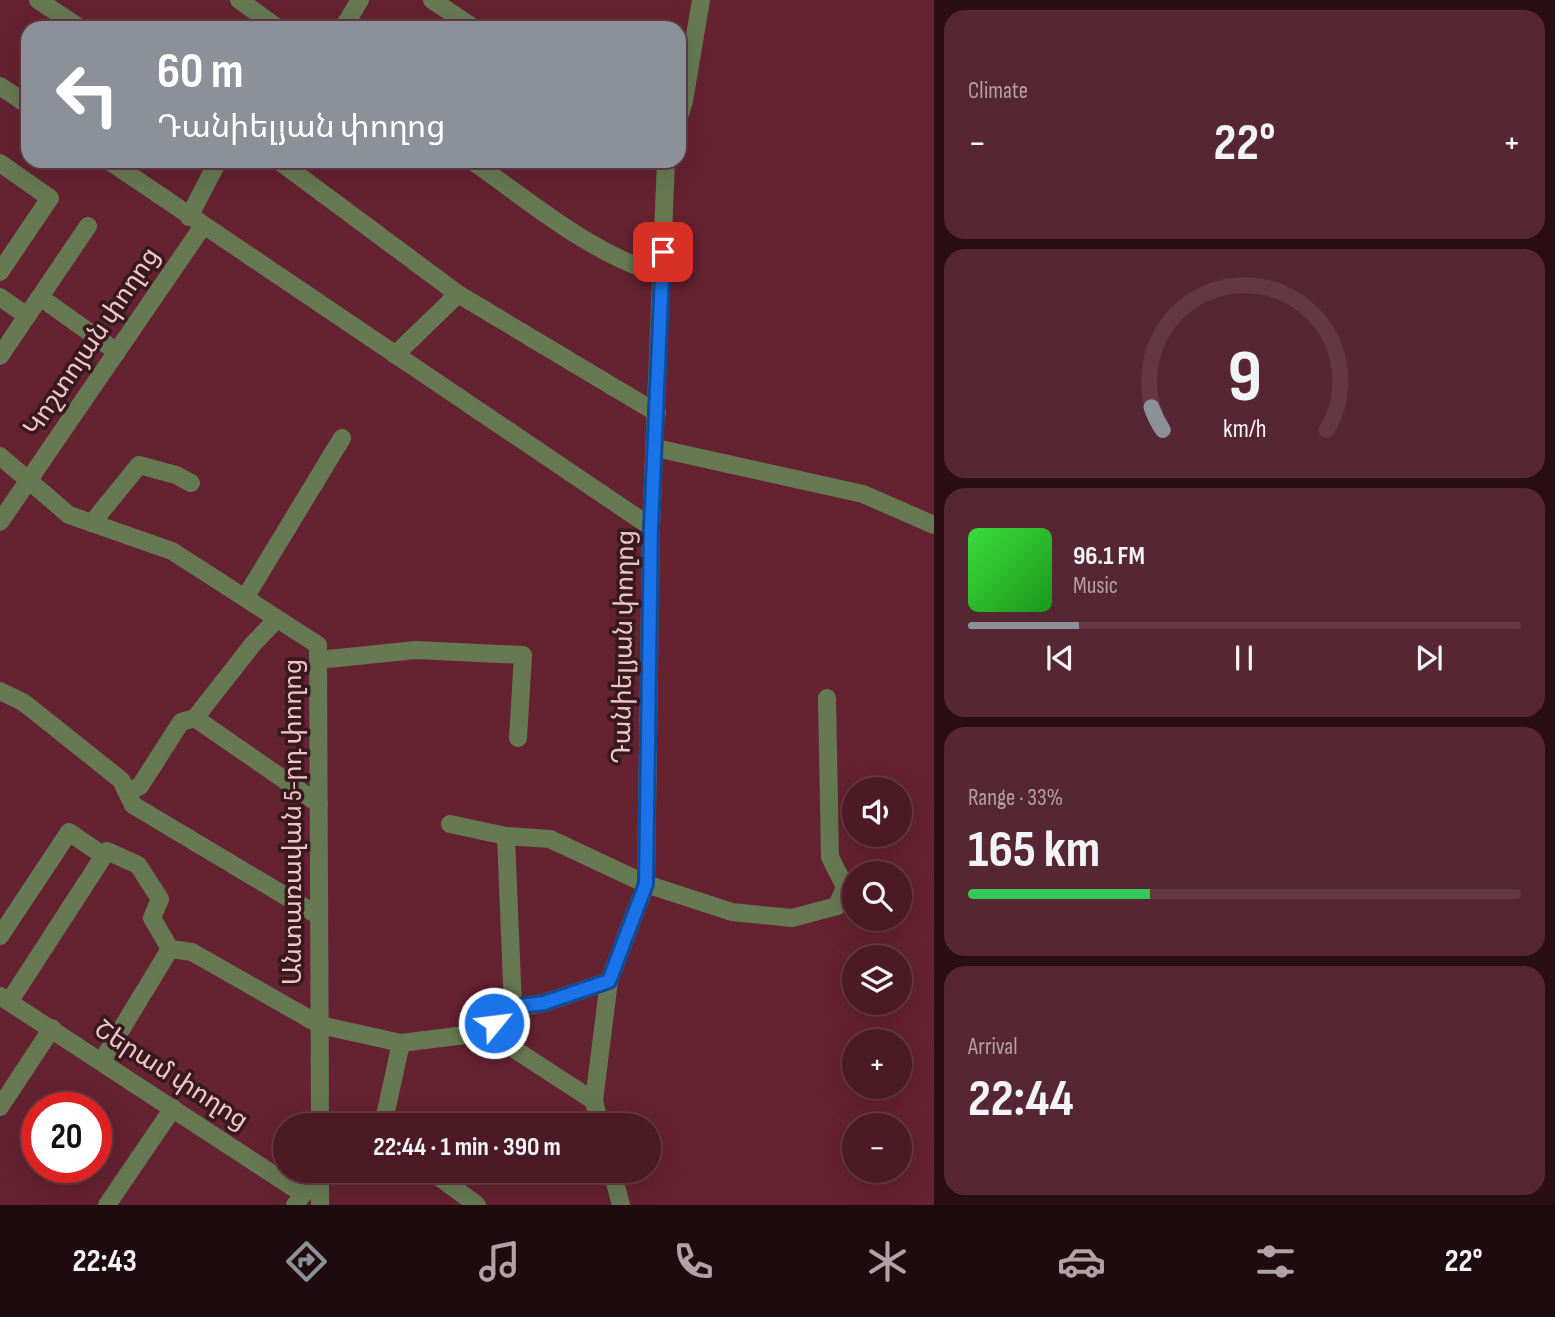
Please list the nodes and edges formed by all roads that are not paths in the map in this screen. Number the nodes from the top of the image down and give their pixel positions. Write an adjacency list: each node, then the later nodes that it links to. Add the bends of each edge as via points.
1 (38, 0): 6 (street)
2 (239, 0): 7 (street)
3 (360, 0): 8 (street)
4 (432, 0): 9 (street)
5 (701, 0): 11 (street)
6 (70, 21)
7 (268, 21)
8 (348, 21)
9 (464, 21)
10 (0, 86): 12 (street)
11 (686, 89)
12 (21, 100)
13 (0, 163): 21 (street, via 50,198)
14 (119, 168): 19 (street)
15 (216, 168): 19 (street, Կոշտոյան փողոց)
16 (288, 168): 23 (street)
17 (482, 168): 22 (street, via 583,240 633,267)
18 (666, 168): 22 (street, Դանիելյան փողոց)
19 (197, 221): 27 (street, Կոշտոյան փողոց); 28 (street)
20 (88, 226): 25 (street)
21 (0, 272)
22 (662, 275): 30 (street, Դանիելյան փողոց)
23 (458, 294): 28 (street); 30 (street)
24 (0, 297): 26 (street)
25 (40, 298): 26 (street); 27 (street)
26 (27, 316): 29 (street)
27 (117, 352): 34 (street, Կոշտոյան փողոց)
28 (395, 355): 39 (street)
29 (0, 356)
30 (657, 414): 32 (street, Դանիելյան փողոց)
31 (342, 438): 40 (street)
32 (656, 448): 38 (street, via 863,494); 39 (street, Դանիելյան փողոց)
33 (0, 456): 34 (street, Անտառավան 5-րդ փողոց)
34 (28, 482): 36 (street, Կոշտոյան փողոց); 37 (street, Անտառավան 5-րդ փողոց, via 69,515)
35 (191, 483): 37 (street, via 139,465)
36 (0, 523)
37 (92, 523): 40 (street, Անտառավան 5-րդ փողոց, via 172,551)
38 (934, 524)
39 (651, 527): 52 (street, Դանիելյան փողոց)
40 (245, 598): 41 (street, Անտառավան 5-րդ փողոց)
41 (277, 619): 42 (street, Անտառավան 5-րդ փողոց, via 318,645); 45 (street)
42 (318, 660): 46 (street, via 416,650 523,655); 48 (street, Անտառավան 5-րդ փողոց)
43 (0, 691): 47 (street, via 23,702 121,779)
44 (827, 698): 52 (street, via 830,857 845,887 837,906 792,918 732,912)
45 (195, 718): 47 (street, via 181,722 140,786); 48 (street)
46 (518, 738)
47 (127, 792): 53 (street, via 134,805)
48 (319, 804): 53 (street, Անտառավան 5-րդ փողոց)
49 (450, 824): 50 (street)
50 (506, 836): 52 (street, via 550,839); 58 (street)
51 (104, 856): 54 (street, via 69,832); 55 (street, via 107,851 138,865 160,899 152,918); 57 (street)
52 (646, 884): 56 (street, Դանիելյան փողոց)
53 (319, 916): 60 (street, Անտառավան 5-րդ փողոց)
54 (0, 936)
55 (170, 948): 60 (street, via 192,952); 63 (street)
56 (609, 981): 58 (street, via 544,1003); 64 (street, Դանիելյան փողոց)
57 (5, 999): 61 (street, Շերամ փողոց)
58 (513, 1007): 59 (street)
59 (494, 1023): 62 (street, via 481,1033); 64 (street, via 502,1041)
60 (320, 1025): 62 (street); 67 (street, Անտառավան 5-րդ փողոց)
61 (52, 1028): 63 (street, Շերամ փողոց); 65 (street)
62 (401, 1043): 68 (street)
63 (102, 1061): 66 (street, Շերամ փողոց)
64 (594, 1101): 69 (street, Դանիելյան փողոց)
65 (0, 1107)
66 (173, 1108): 74 (street, Շերամ փողոց); 75 (street)
67 (320, 1113)
68 (386, 1113)
69 (597, 1113)
70 (311, 1183): 74 (street, Շերամ փողոց)
71 (320, 1183): 76 (street)
72 (447, 1183): 77 (street)
73 (615, 1183): 78 (street)
74 (299, 1200)
75 (107, 1205)
76 (320, 1205)
77 (477, 1205)
78 (621, 1205)

